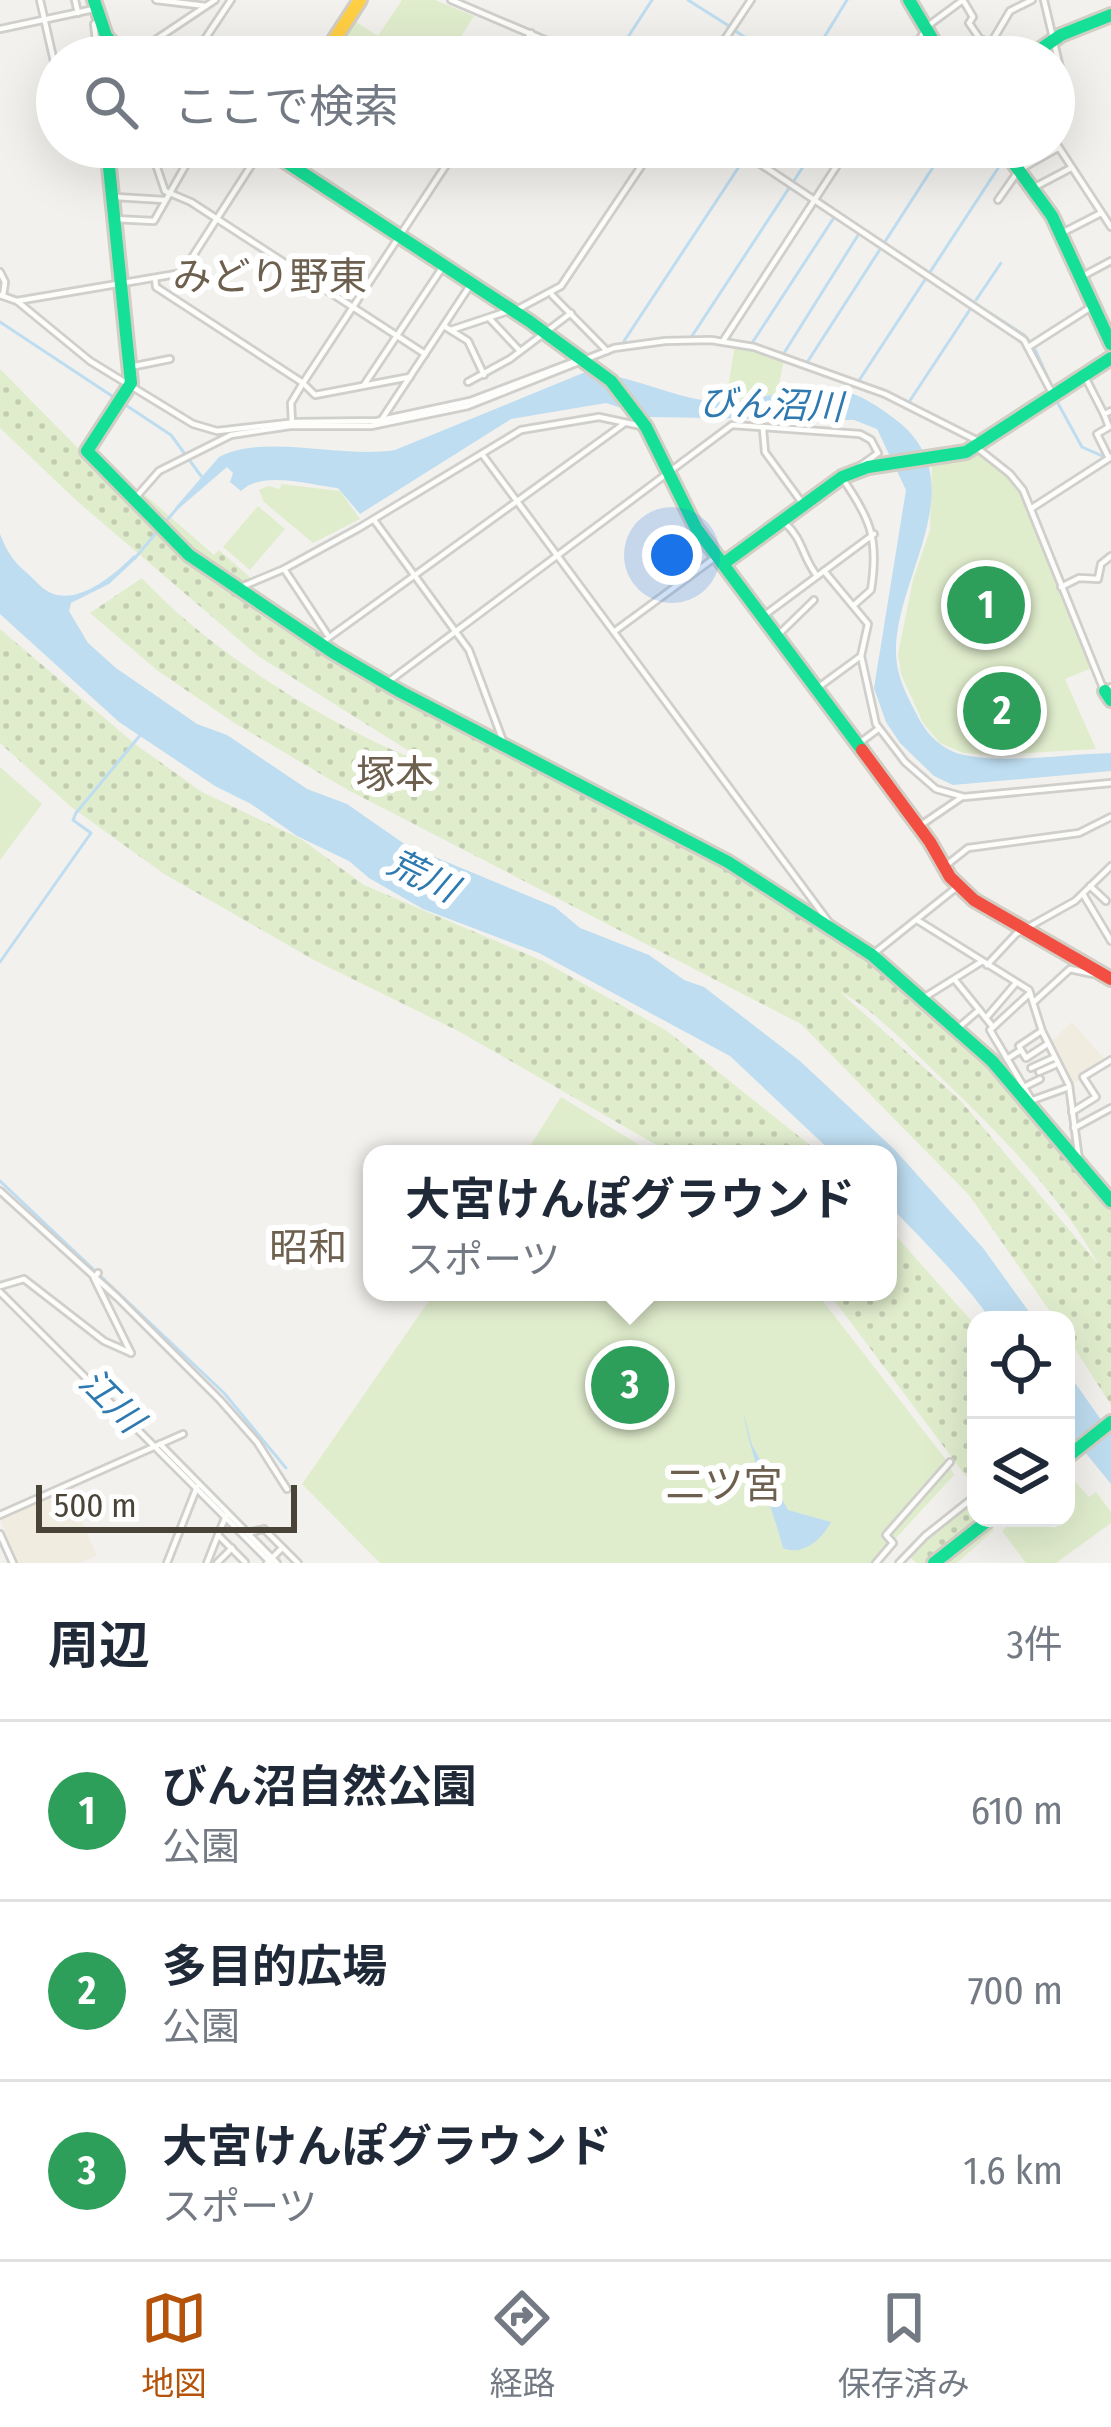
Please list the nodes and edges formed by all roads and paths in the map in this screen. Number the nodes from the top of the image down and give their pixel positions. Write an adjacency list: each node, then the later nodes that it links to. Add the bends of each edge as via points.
1 (40, 0): 17 (street)
2 (75, 0): 15 (street)
3 (156, 0): 13 (street)
4 (214, 0): 13 (street)
5 (231, 0): 23 (street)
6 (360, 0): 24 (street)
7 (451, 0): 20 (street)
8 (751, 0): 27 (street)
9 (963, 0): 19 (street); 30 (street)
10 (1032, 0): 31 (street, via 1010,11)
11 (1044, 0): 32 (street)
12 (910, 1): 19 (street)
13 (206, 6): 22 (street)
14 (96, 10): 15 (street)
15 (78, 13): 17 (street)
16 (1111, 15): 33 (street)
17 (46, 20): 18 (street); 21 (street)
18 (0, 29)
19 (926, 29): 28 (street); 29 (street)
20 (532, 33): 25 (street); 26 (street)
21 (49, 36)
22 (160, 36)
23 (207, 36)
24 (337, 36)
25 (530, 36)
26 (539, 36)
27 (727, 36)
28 (922, 36)
29 (930, 36)
30 (978, 36)
31 (995, 36)
32 (1050, 36)
33 (1064, 36)
34 (109, 168): 48 (street)
35 (157, 168): 47 (street)
36 (183, 168): 47 (street)
37 (250, 168): 53 (street)
38 (295, 168): 56 (street)
39 (444, 168): 56 (street)
40 (640, 168): 64 (street)
41 (765, 168): 50 (street)
42 (835, 168): 50 (street)
43 (1023, 168): 45 (street)
44 (1071, 168): 46 (street); 51 (street)
45 (1019, 170): 46 (street); 49 (street)
46 (1034, 188): 55 (street)
47 (166, 196): 48 (street); 52 (street, via 154,221); 53 (street)
48 (112, 197): 52 (street)
49 (998, 200)
50 (813, 202): 76 (street); 78 (street)
51 (1101, 213): 54 (street); 55 (street)
52 (114, 219): 63 (street)
53 (218, 219): 61 (street, via 182,272); 68 (street)
54 (1111, 227)
55 (1061, 233): 60 (street)
56 (400, 236): 58 (street); 68 (street)
57 (1111, 261): 60 (street)
58 (444, 265): 62 (street); 75 (street)
59 (0, 272): 65 (street)
60 (1081, 277): 67 (street)
61 (155, 278): 63 (street); 89 (street, via 156,287)
62 (472, 283): 69 (street); 73 (street)
63 (119, 284): 66 (street); 85 (street)
64 (552, 294): 69 (street); 70 (street)
65 (2, 296): 66 (street)
66 (16, 301): 92 (street)
67 (1094, 305): 72 (street); 78 (street)
68 (353, 308): 75 (street); 89 (street)
69 (513, 310): 71 (street); 74 (street)
70 (571, 313): 74 (street); 80 (street)
71 (489, 318): 73 (street); 79 (street)
72 (1106, 319): 77 (street)
73 (447, 328): 81 (street); 86 (street, via 468,340)
74 (544, 332): 79 (street); 84 (street)
75 (397, 335): 81 (street); 91 (street)
76 (723, 341): 80 (street); 100 (street, via 832,374)
77 (1111, 344)
78 (1030, 346): 93 (street)
79 (520, 350): 86 (street)
80 (607, 351): 84 (street)
81 (425, 355): 88 (street)
82 (1111, 358): 87 (street)
83 (170, 359): 85 (street)
84 (588, 362): 95 (street); 98 (street); 105 (street, via 472,404 380,425 225,436 159,471)
85 (130, 367): 92 (street)
86 (484, 375): 90 (street)
87 (1084, 375): 93 (street); 94 (street)
88 (410, 377): 91 (street); 95 (street)
89 (303, 382): 91 (street, via 315,395); 96 (street, via 291,403)
90 (468, 382)
91 (364, 385)
92 (130, 386): 96 (street, via 212,430); 105 (street, via 87,451)
93 (1053, 396): 100 (street)
94 (1107, 412): 102 (street, via 1109,427 1097,434)
95 (382, 419): 96 (street)
96 (292, 422)
97 (625, 423): 98 (street); 101 (street, via 598,417 547,424); 106 (street)
98 (644, 424): 103 (street)
99 (763, 429): 103 (street, via 732,425); 104 (street, via 864,435 878,453); 107 (street, via 765,452)
100 (979, 445): 104 (street); 108 (street, via 1014,477)
101 (482, 454): 106 (street); 109 (street)
102 (1110, 457): 108 (street)
103 (669, 472): 112 (street); 114 (street)
104 (847, 474): 107 (street); 111 (street)
105 (132, 501): 119 (street, via 189,556)
106 (518, 502): 112 (street); 118 (street)
107 (803, 504): 110 (street)
108 (1032, 508): 120 (street)
109 (374, 520): 115 (street); 118 (street)
110 (782, 520): 114 (street); 117 (street, via 800,536)
111 (874, 534): 116 (street); 122 (street, via 871,590)
112 (557, 555): 126 (street); 127 (street)
113 (1111, 556): 120 (street, via 1098,579)
114 (720, 560): 123 (street); 127 (street)
115 (284, 569): 119 (street); 129 (street)
116 (824, 571): 117 (street); 122 (street)
117 (817, 576): 123 (street)
118 (416, 578): 126 (street); 129 (street)
119 (241, 587): 129 (street)
120 (1061, 587): 133 (street)
121 (814, 600): 124 (street)
122 (854, 605): 130 (street, via 868,624)
123 (762, 617): 128 (street)
124 (798, 617): 125 (street); 128 (street)
125 (807, 627)
126 (456, 631): 131 (street); 136 (street)
127 (615, 632): 150 (street)
128 (777, 637): 132 (street)
129 (325, 640): 131 (street)
130 (861, 656): 132 (street); 134 (street)
131 (386, 683): 136 (street)
132 (816, 689): 135 (street)
133 (1109, 693)
134 (876, 724): 135 (street, via 878,732); 138 (street, via 923,780)
135 (858, 745): 140 (street)
136 (505, 746): 150 (street)
137 (1111, 783): 138 (street)
138 (962, 797): 140 (street)
139 (1110, 820): 142 (street, via 1079,833 968,848)
140 (918, 827): 142 (street)
141 (1111, 866): 143 (street)
142 (944, 867): 145 (street)
143 (1102, 873): 144 (street); 146 (street)
144 (1111, 882)
145 (958, 886): 149 (street); 151 (street)
146 (1090, 886): 147 (street); 148 (street)
147 (1083, 893): 151 (street); 152 (street)
148 (1106, 901)
149 (917, 920): 153 (street); 154 (street)
150 (831, 925): 153 (street)
151 (1027, 928): 154 (street); 155 (street)
152 (1111, 941)
153 (872, 955): 159 (street)
154 (984, 964): 156 (street); 157 (street)
155 (1105, 972): 160 (street, via 1070,969)
156 (954, 979): 159 (street); 161 (street)
157 (1016, 983): 158 (street); 162 (street)
158 (1030, 994): 160 (street); 163 (street)
159 (924, 997): 164 (street)
160 (1033, 1004): 165 (street)
161 (979, 1010): 162 (street); 164 (street)
162 (986, 1018): 163 (street)
163 (993, 1027): 168 (street)
164 (958, 1028): 173 (street)
165 (1042, 1031): 166 (street); 167 (street)
166 (1048, 1044): 167 (street, via 1026,1058); 169 (street)
167 (1021, 1050): 168 (street)
168 (1007, 1059): 173 (street)
169 (1055, 1060): 171 (street); 172 (street); 173 (street)
170 (1111, 1060): 175 (street, via 1083,1077 1096,1097)
171 (1030, 1068)
172 (1070, 1088): 173 (street); 175 (street)
173 (1026, 1094): 177 (street)
174 (1111, 1108): 176 (street)
175 (1072, 1112): 176 (street)
176 (1074, 1128): 177 (street)
177 (1079, 1160): 179 (street)
178 (0, 1192): 180 (street)
179 (1111, 1201)
180 (97, 1275): 181 (street, via 131,1353 24,1280); 188 (street, via 225,1405)
181 (0, 1288): 184 (street)
182 (1111, 1422): 185 (street)
183 (183, 1434): 184 (street)
184 (158, 1445): 187 (street); 190 (street); 191 (street)
185 (1075, 1451)
186 (950, 1462): 206 (street, via 886,1535 893,1543)
187 (196, 1487): 191 (street); 201 (street)
188 (287, 1489)
189 (967, 1503): 207 (street)
190 (0, 1515)
191 (227, 1515): 193 (street); 195 (street); 198 (street)
192 (980, 1527): 208 (street)
193 (248, 1533): 196 (street, via 264,1529); 198 (street)
194 (0, 1534): 200 (street)
195 (218, 1535): 197 (street); 202 (street)
196 (282, 1547): 199 (street); 205 (street)
197 (232, 1548): 203 (street); 204 (street)
198 (260, 1548): 199 (street); 204 (street)
199 (271, 1561)
200 (13, 1563)
201 (167, 1563)
202 (207, 1563)
203 (217, 1563)
204 (245, 1563)
205 (298, 1563)
206 (876, 1563)
207 (899, 1563)
208 (934, 1563)

